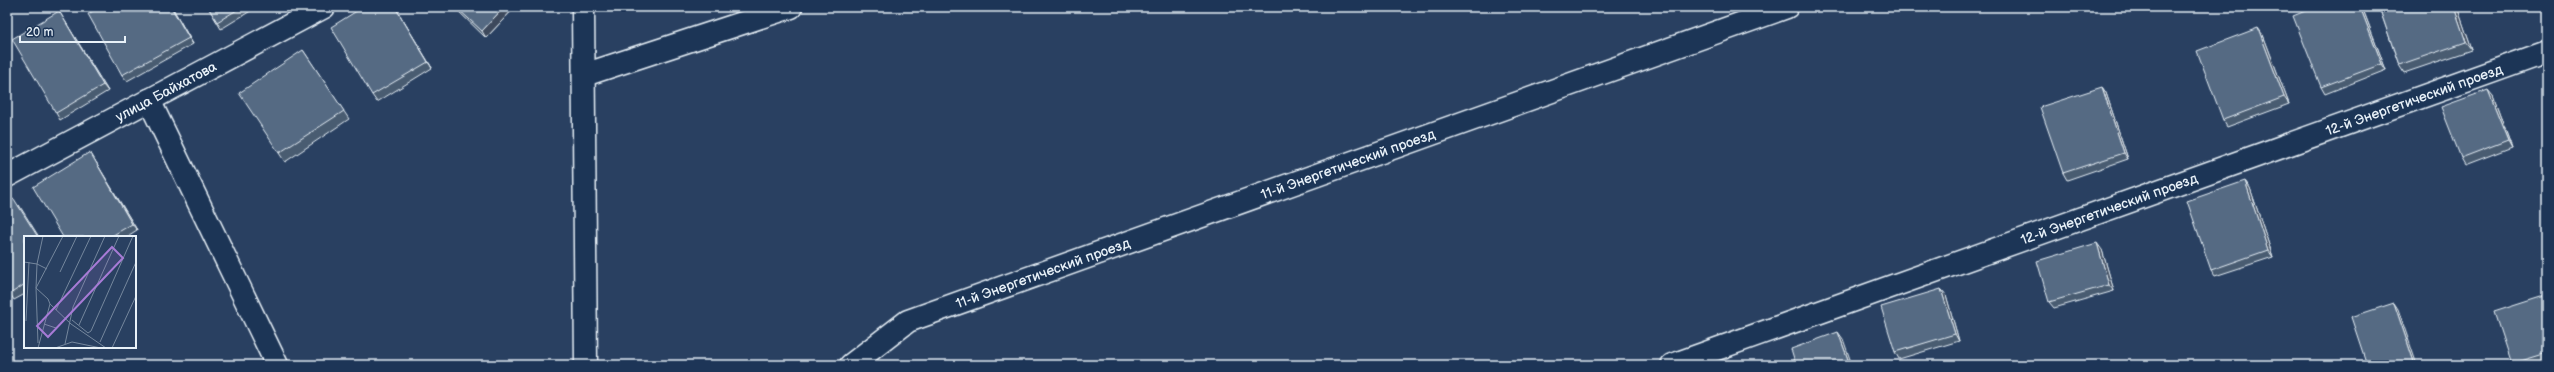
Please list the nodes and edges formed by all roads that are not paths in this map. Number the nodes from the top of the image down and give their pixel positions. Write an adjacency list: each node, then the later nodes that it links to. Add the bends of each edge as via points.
1 (324, 7): 7 (street, улица Байхатова)
2 (583, 7): 6 (street)
3 (791, 7): 6 (street)
4 (1787, 7): 11 (street, 11-й Энергетический проезд, via 908,321)
5 (2547, 52): 12 (street, 12-й Энергетический проезд)
6 (584, 75): 10 (street)
7 (149, 100): 8 (street, улица Байхатова); 9 (street)
8 (7, 176)
9 (277, 365)
10 (586, 365)
11 (851, 365)
12 (1672, 365)

